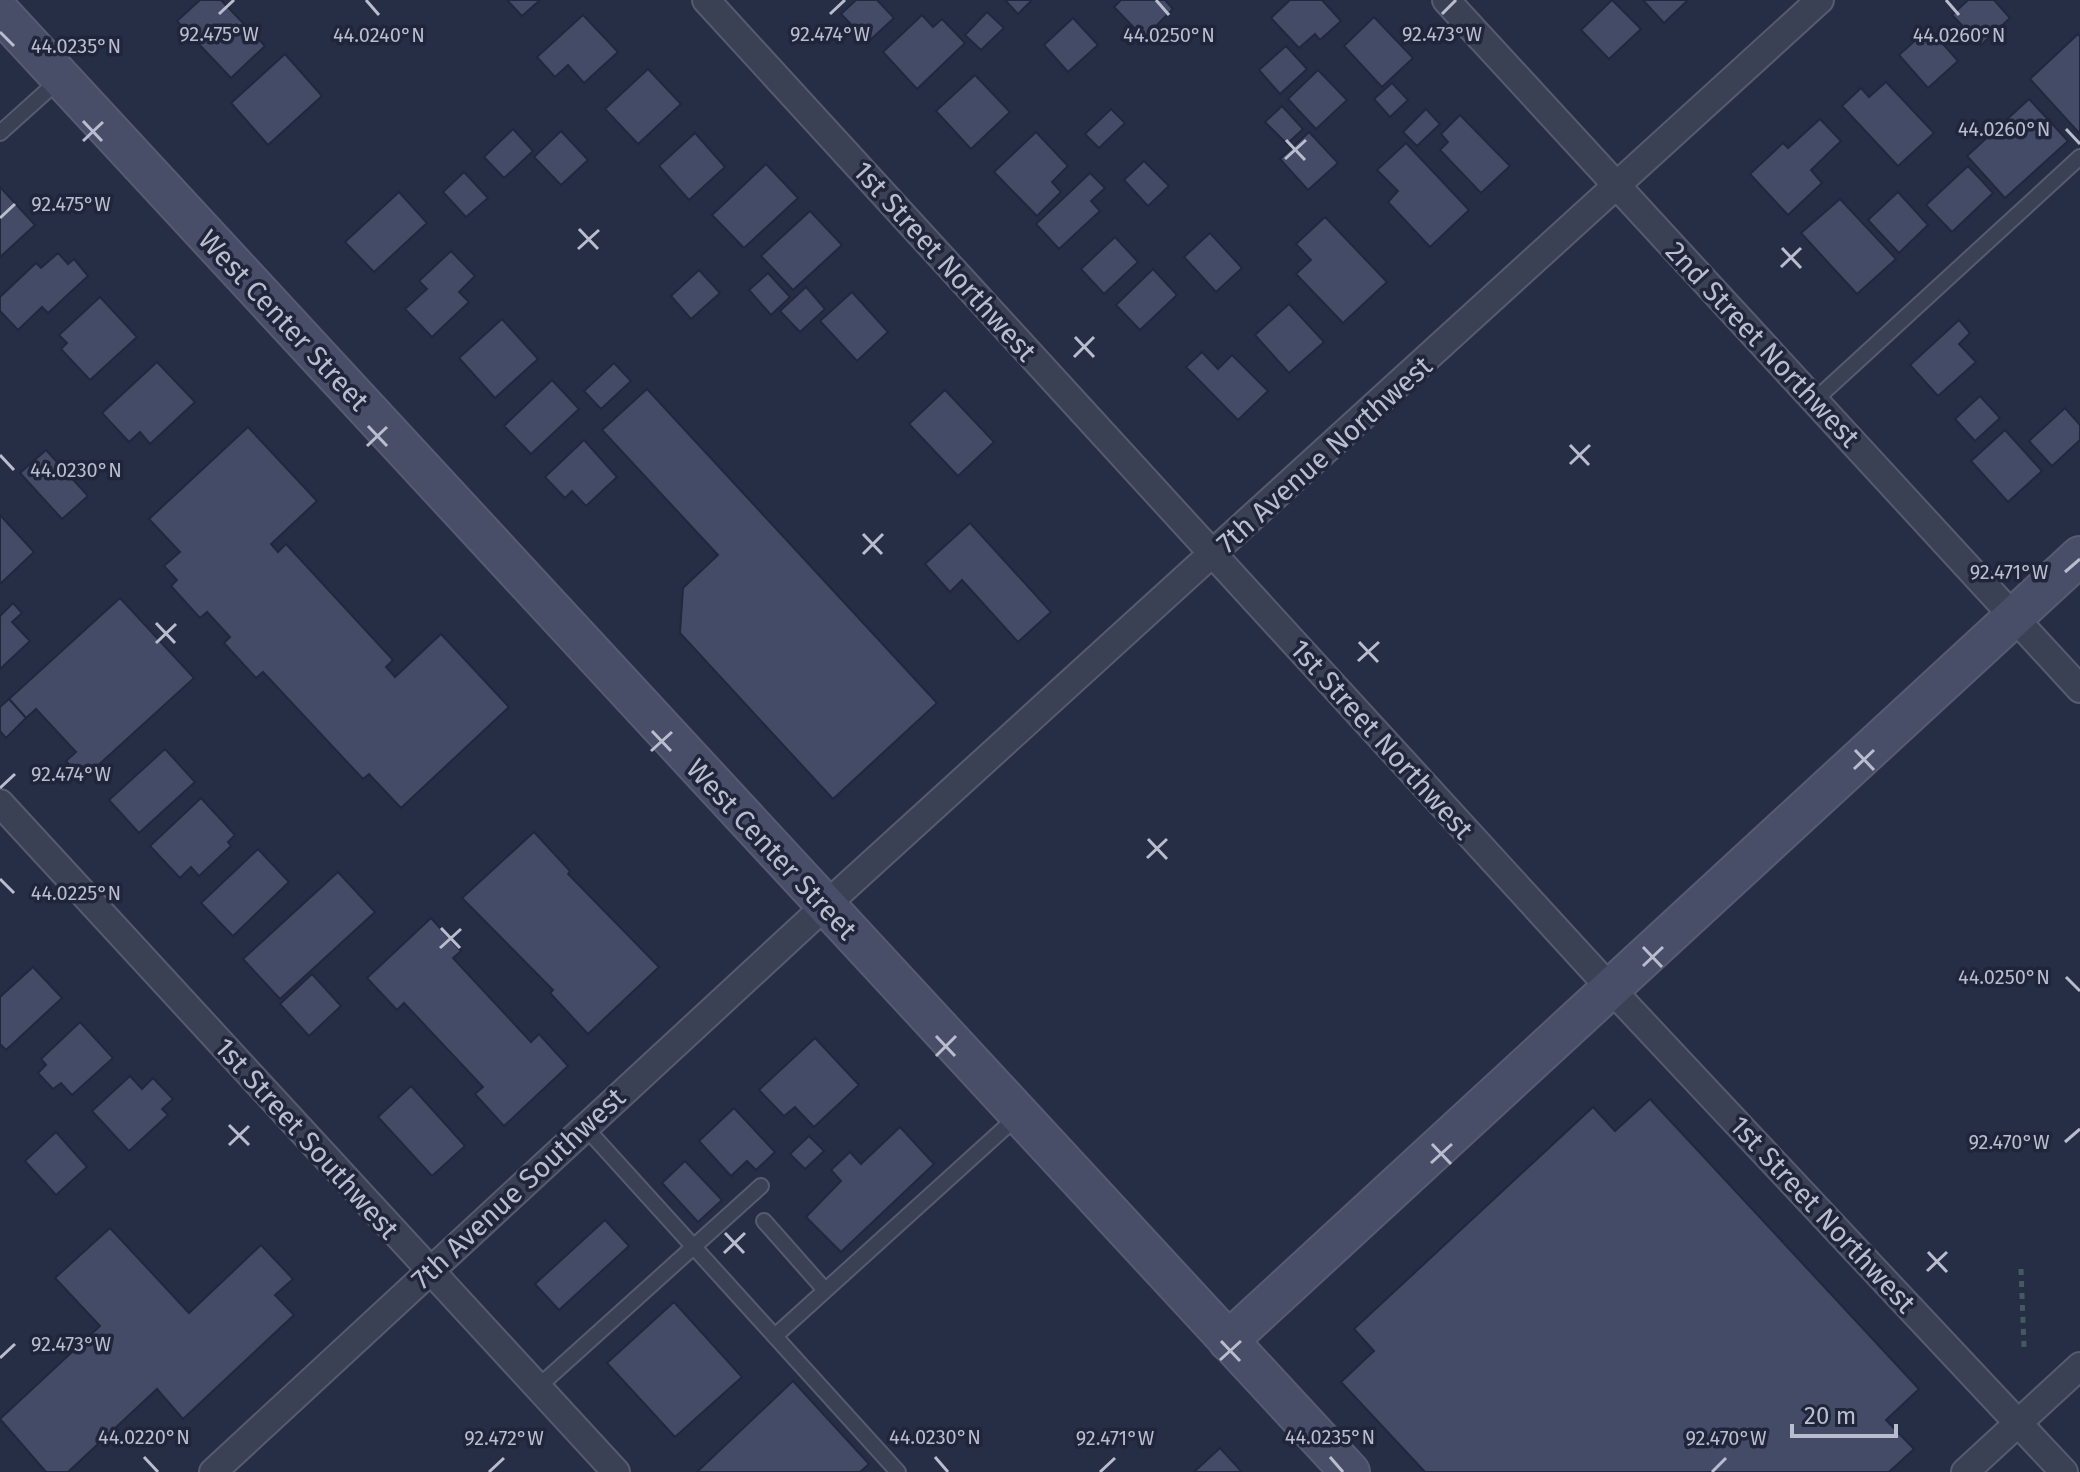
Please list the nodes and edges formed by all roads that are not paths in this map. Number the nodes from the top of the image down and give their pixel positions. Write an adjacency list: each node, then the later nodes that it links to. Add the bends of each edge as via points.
1 (706, 0): 10 (street, 1st Street Northwest)
2 (1446, 0): 8 (street, 2nd Street Northwest)
3 (1820, 0): 8 (street, 7th Avenue Northwest)
4 (0, 12): 5 (street, West Center Street)
5 (61, 79): 6 (lane); 15 (street, West Center Street)
6 (0, 133)
7 (2080, 157): 9 (lane)
8 (1619, 187): 9 (street, 2nd Street Northwest); 10 (street, 7th Avenue Northwest)
9 (1815, 400): 12 (street, 2nd Street Northwest)
10 (1213, 555): 15 (street, 7th Avenue Northwest); 16 (street, 1st Street Northwest)
11 (2080, 556): 12 (street)
12 (2013, 617): 13 (street, 2nd Street Northwest); 16 (street)
13 (2080, 689)
14 (0, 803): 22 (street, 1st Street Southwest)
15 (825, 906): 17 (street, West Center Street); 18 (street, 7th Avenue Southwest)
16 (1611, 989): 25 (street); 28 (street, 1st Street Northwest)
17 (1019, 1115): 23 (lane); 25 (street, West Center Street)
18 (585, 1127): 21 (lane); 22 (street, 7th Avenue Southwest)
19 (761, 1186): 21 (lane)
20 (764, 1221): 23 (lane)
21 (694, 1247): 24 (lane); 27 (lane)
22 (428, 1270): 27 (street, 1st Street Southwest); 29 (street, 7th Avenue Southwest)
23 (825, 1290): 24 (lane)
24 (775, 1336): 31 (lane)
25 (1228, 1341): 32 (street, West Center Street)
26 (2080, 1366): 28 (street)
27 (537, 1388): 30 (street, 1st Street Southwest)
28 (2018, 1422): 33 (street); 34 (street, 1st Street Northwest)
29 (213, 1472)
30 (616, 1472)
31 (898, 1472)
32 (1350, 1472)
33 (1965, 1472)
34 (2064, 1472)

